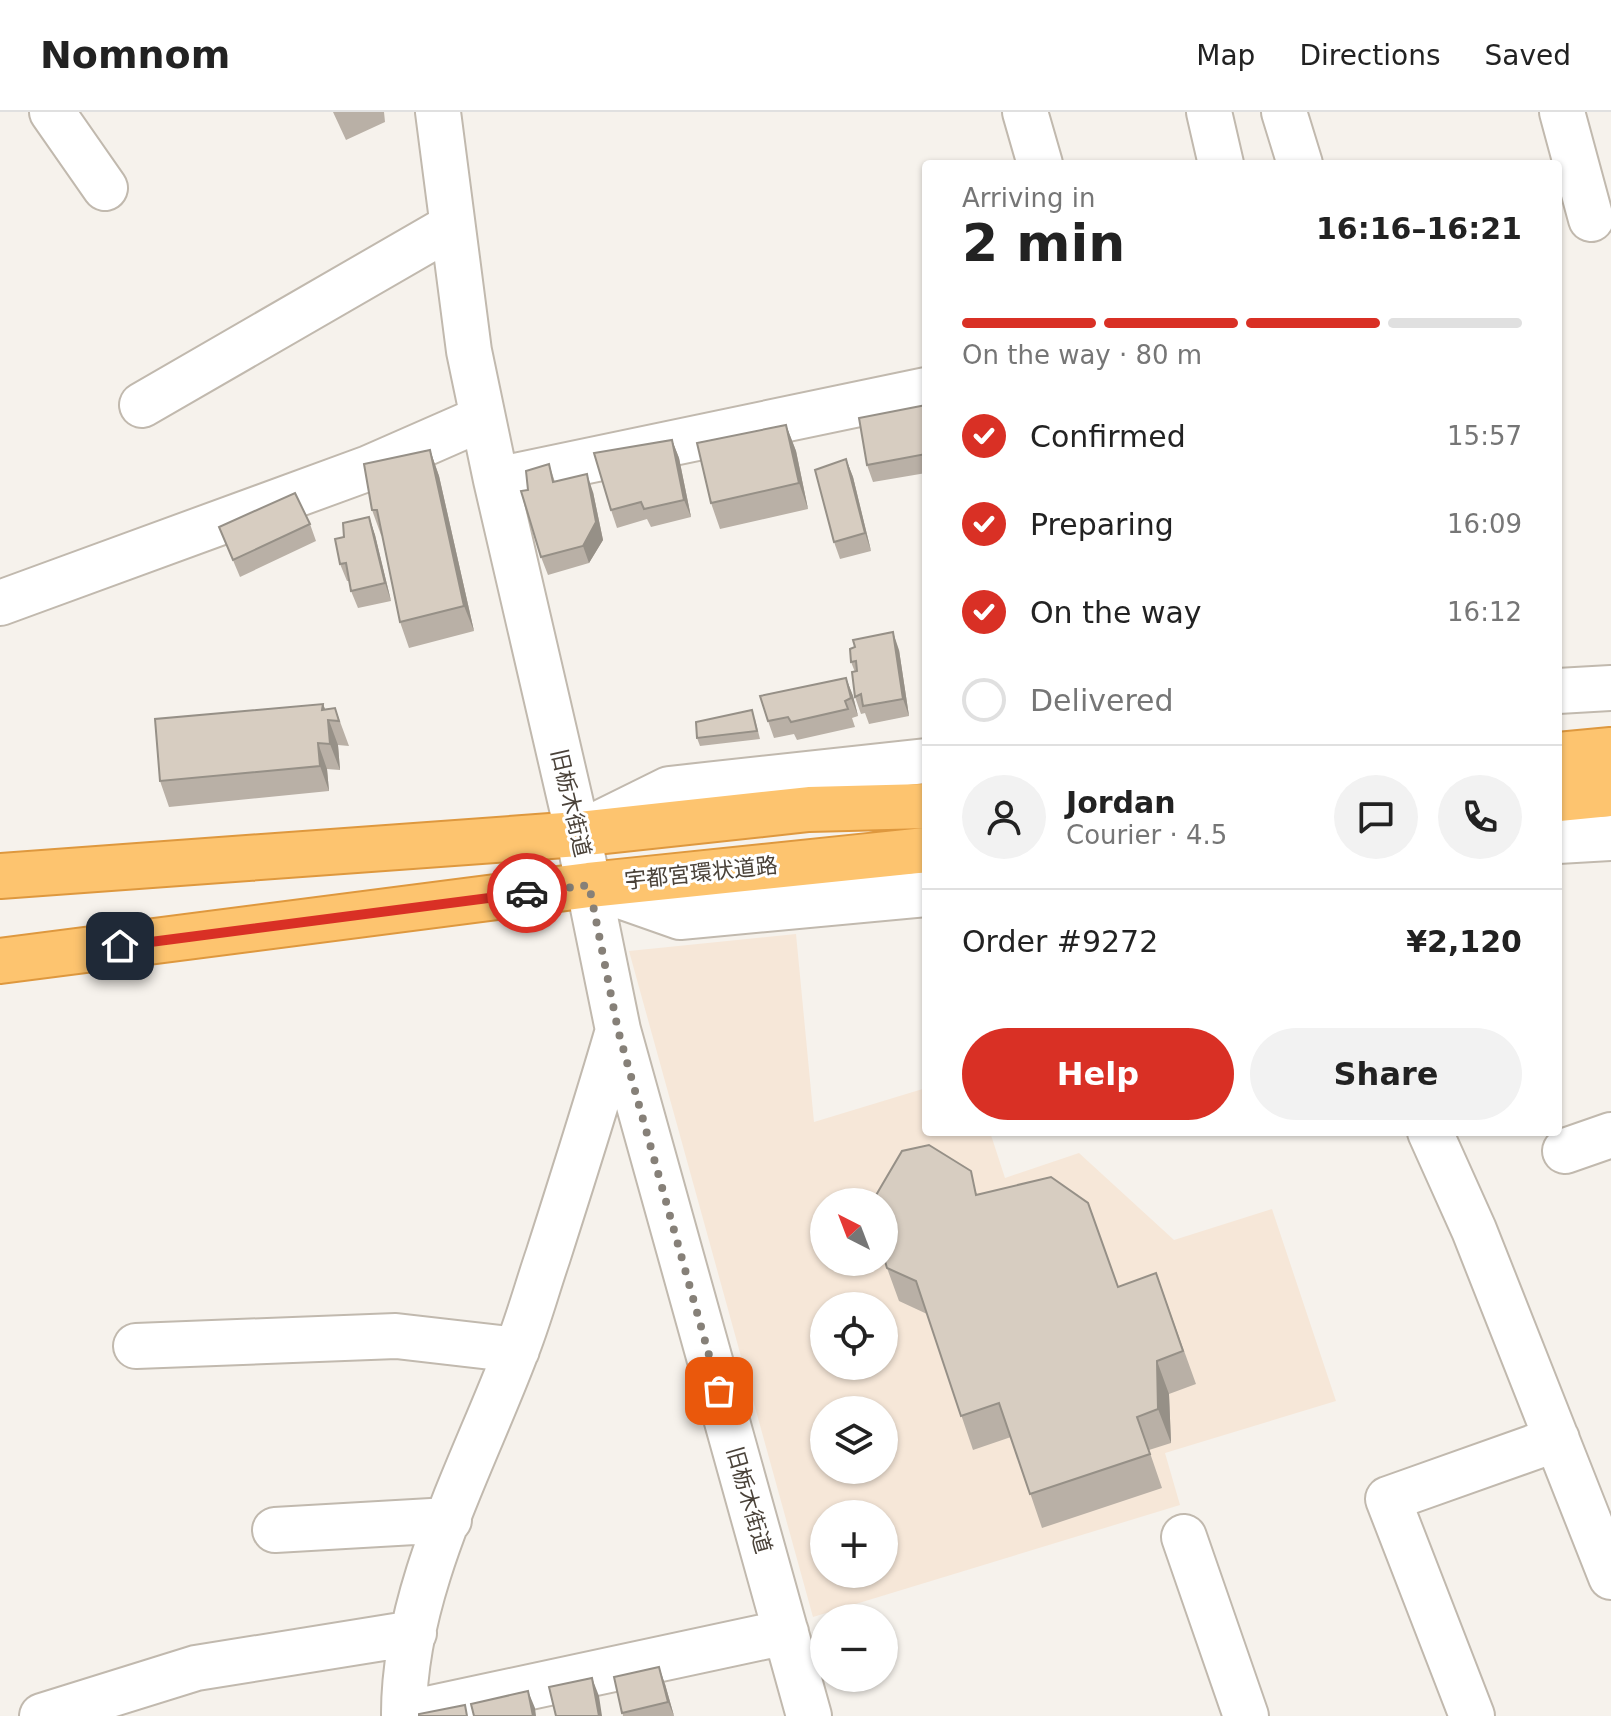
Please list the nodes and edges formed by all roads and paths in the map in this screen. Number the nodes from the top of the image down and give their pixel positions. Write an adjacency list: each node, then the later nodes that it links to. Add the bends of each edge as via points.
1 (52, 112): 10 (street)
2 (438, 112): 12 (street, 旧栃木街道)
3 (1025, 112): 7 (street)
4 (1209, 112): 8 (street)
5 (1284, 112): 9 (street)
6 (1562, 112): 11 (street)
7 (1039, 160)
8 (1220, 160)
9 (1299, 160)
10 (105, 188)
11 (1587, 220)
12 (452, 226): 14 (street); 15 (street, 旧栃木街道)
13 (922, 391): 16 (street)
14 (142, 405)
15 (483, 418): 16 (street, 旧栃木街道); 17 (street, via 369,468)
16 (496, 480): 26 (street, 旧栃木街道)
17 (0, 603)
18 (1611, 688): 19 (street)
19 (1562, 691)
20 (1611, 750): 21 (highway)
21 (1562, 755)
22 (922, 761): 26 (street, via 669,789)
23 (1611, 794): 24 (highway)
24 (1562, 799)
25 (922, 806): 26 (highway, via 809,809)
26 (578, 834): 30 (highway); 31 (street, 旧栃木街道)
27 (1611, 838): 28 (street)
28 (1562, 841)
29 (922, 850): 31 (highway, 宇都宮環状道路)
30 (0, 876)
31 (589, 885): 32 (street, via 680,917); 33 (highway, 宇都宮環状道路); 34 (street, 旧栃木街道)
32 (922, 894)
33 (0, 961)
34 (618, 1030): 39 (street); 45 (street, 旧栃木街道)
35 (1611, 1135): 37 (street)
36 (1432, 1136): 40 (street)
37 (1565, 1151)
38 (136, 1346): 39 (street, via 396,1336)
39 (517, 1350): 41 (street)
40 (1557, 1439): 44 (street); 51 (street, via 1388,1499)
41 (449, 1520): 42 (street); 46 (street)
42 (275, 1530)
43 (1184, 1537): 50 (street)
44 (1611, 1577)
45 (786, 1632): 47 (street); 49 (street, 旧栃木街道)
46 (414, 1633): 47 (street); 48 (street, via 196,1668)
47 (404, 1715)
48 (42, 1716)
49 (809, 1716)
50 (1246, 1716)
51 (1472, 1716)

